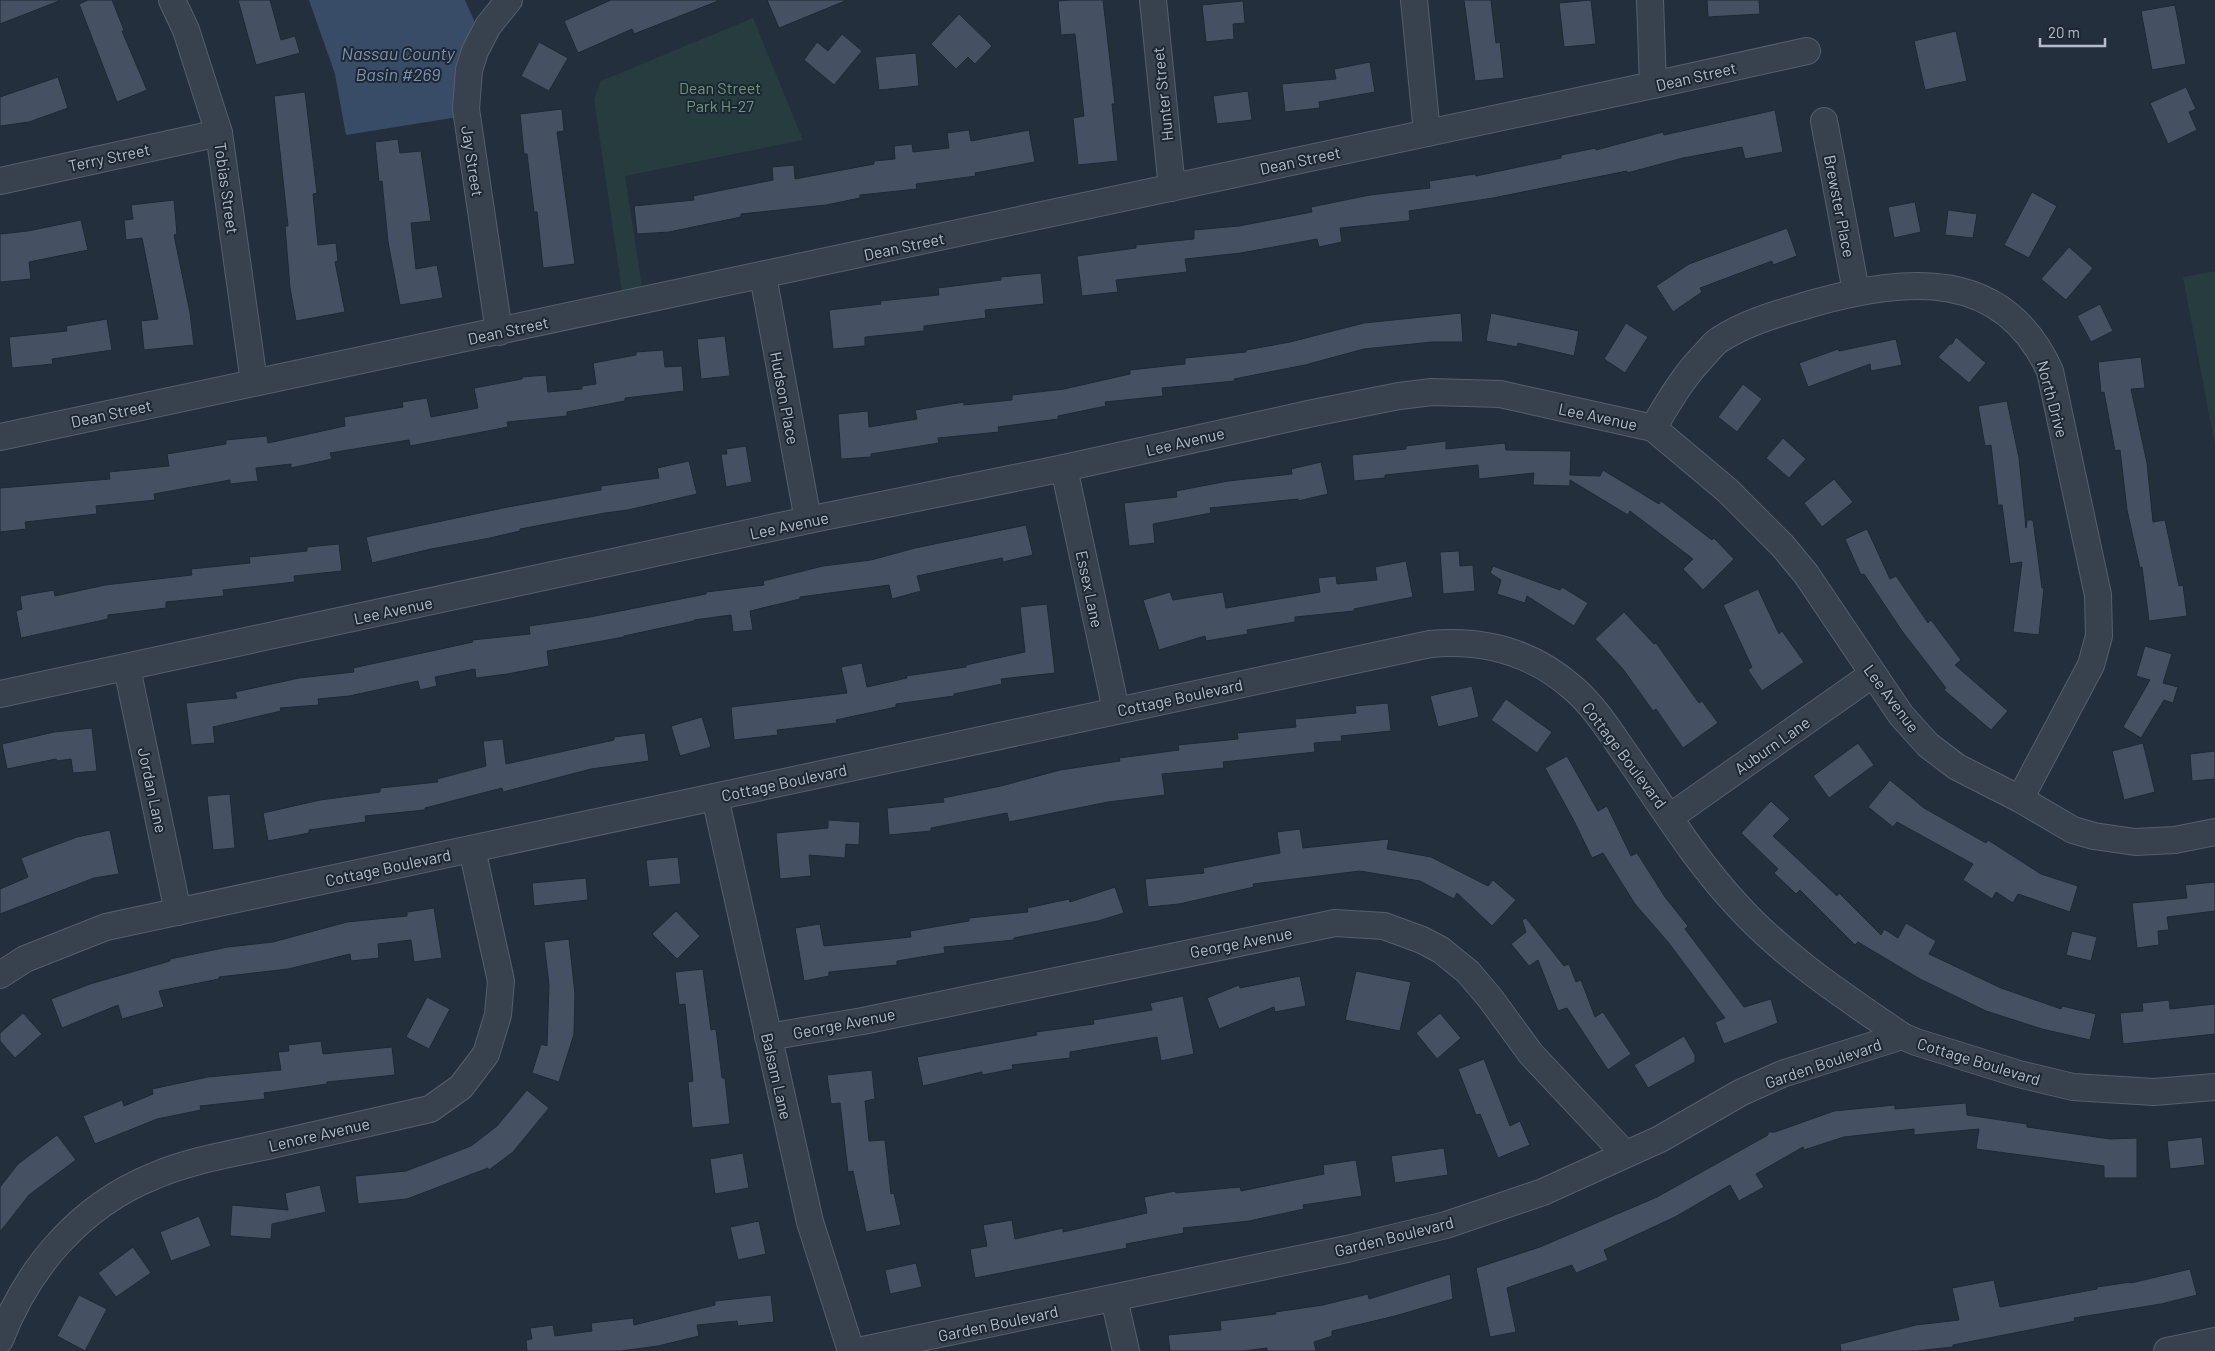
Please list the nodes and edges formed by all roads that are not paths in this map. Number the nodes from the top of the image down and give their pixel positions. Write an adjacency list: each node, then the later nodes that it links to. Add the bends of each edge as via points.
1 (172, 0): 10 (street, Tobias Street, via 186,30)
2 (509, 0): 15 (street, Jay Street, via 488,26 475,51 469,70 466,109)
3 (1153, 0): 12 (street, Hunter Street)
4 (1414, 0): 9 (street)
5 (1650, 0): 7 (street)
6 (1807, 51): 7 (street, Dean Street)
7 (1653, 86): 9 (street, Dean Street)
8 (1824, 121): 14 (street, Brewster Place)
9 (1428, 133): 12 (street, Dean Street)
10 (219, 134): 11 (street, Terry Street); 16 (street, Tobias Street)
11 (0, 181)
12 (1172, 188): 13 (street, Dean Street)
13 (762, 276): 15 (street, Dean Street); 20 (street, Hudson Place)
14 (1856, 291): 17 (street, North Drive, via 1759,319 1717,341 1685,374); 26 (street, North Drive, via 1927,285 1976,295 2019,322 2039,348 2050,371 2098,595 2099,636 2091,665)
15 (499, 332): 16 (street, Dean Street)
16 (254, 382): 18 (street, Dean Street)
17 (1653, 428): 19 (street, Lee Avenue, via 1500,394 1432,392 1313,412); 22 (street, Lee Avenue, via 1727,490 1782,544)
18 (0, 437)
19 (1064, 468): 20 (street, Lee Avenue); 24 (street, Essex Lane)
20 (808, 520): 21 (street, Lee Avenue)
21 (127, 668): 23 (street, Lee Avenue); 30 (street, Jordan Lane)
22 (1873, 674): 26 (street, Lee Avenue, via 1901,715 1928,745 1957,767); 27 (street, Auburn Lane)
23 (0, 694)
24 (1116, 710): 25 (street, Cottage Boulevard); 27 (street, Cottage Boulevard, via 1430,644 1458,641 1486,644 1532,660 1573,688 1599,716)
25 (715, 797): 29 (street, Cottage Boulevard); 33 (street, Balsam Lane)
26 (2020, 799): 28 (street, Lee Avenue, via 2073,830 2094,836 2135,842 2175,840)
27 (1670, 817): 32 (street, Cottage Boulevard, via 1711,876 1738,907 1802,966)
28 (2215, 832)
29 (472, 849): 30 (street, Cottage Boulevard); 37 (street, Lenore Avenue, via 500,981 498,1015 486,1054 462,1087 430,1109 204,1161 154,1176 110,1198 64,1236 38,1267 10,1314)
30 (178, 912): 31 (street, Cottage Boulevard, via 106,927 25,959)
31 (0, 975)
32 (1902, 1036): 34 (street, Cottage Boulevard, via 2019,1074 2073,1087 2154,1092); 35 (street, Garden Boulevard, via 1782,1074 1740,1093 1660,1139)
33 (768, 1037): 35 (street, George Avenue, via 863,1021 1335,923 1384,926 1434,947 1468,972 1531,1054); 39 (street, Balsam Lane, via 810,1222)
34 (2215, 1087)
35 (1625, 1154): 36 (street, Garden Boulevard, via 1543,1192 1446,1225)
36 (1114, 1298): 40 (street, Garden Boulevard); 41 (street)
37 (0, 1340)
38 (2215, 1341): 42 (street)
39 (851, 1351)
40 (858, 1351)
41 (1126, 1351)
42 (2167, 1351)

